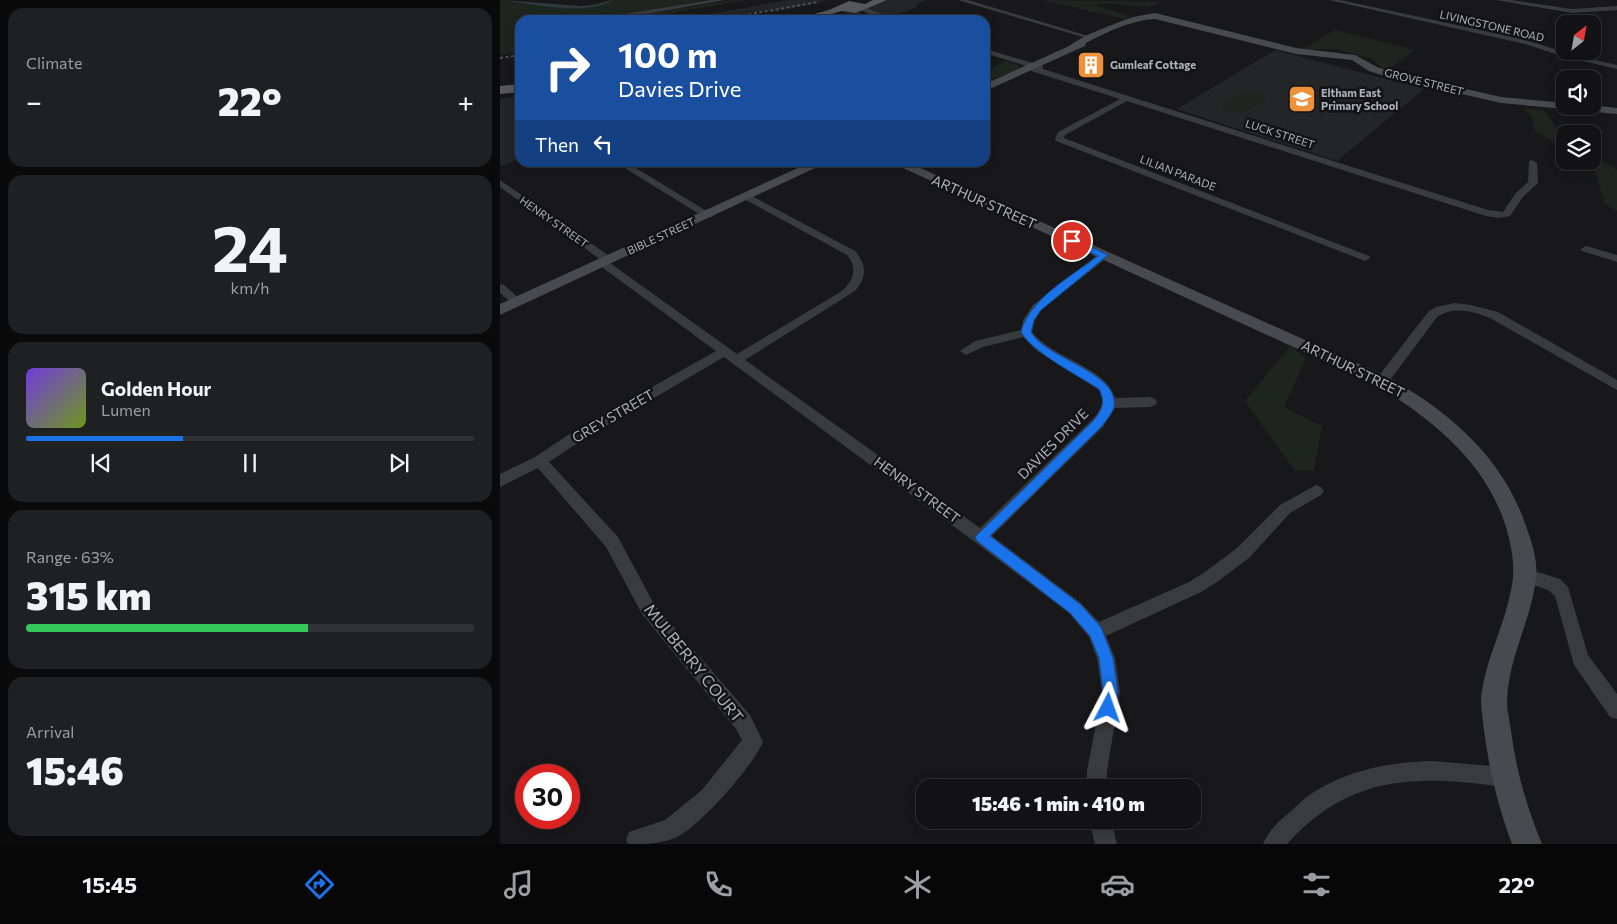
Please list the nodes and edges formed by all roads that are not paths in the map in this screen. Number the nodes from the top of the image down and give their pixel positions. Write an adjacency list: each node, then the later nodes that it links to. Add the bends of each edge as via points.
1 (722, 0): 10 (street)
2 (871, 0): 7 (main road)
3 (882, 0): 7 (main road)
4 (961, 0): 14 (street)
5 (1332, 0): 17 (street, LIVINGSTONE ROAD, via 1527,42)
6 (1499, 0): 9 (street)
7 (854, 8): 11 (main road); 12 (main road); 13 (street)
8 (1617, 8): 9 (street)
9 (1589, 10)
10 (630, 15)
11 (821, 15)
12 (832, 15)
13 (876, 15)
14 (1091, 38): 15 (street); 27 (street, GROVE STREET, via 1145,16 1178,21 1296,51 1350,57 1392,75 1501,100)
15 (1071, 48): 19 (street)
16 (1556, 48): 17 (street)
17 (1550, 50): 20 (street, LIVINGSTONE ROAD)
18 (990, 53): 19 (street, LUCK STREET)
19 (1032, 66): 21 (street); 26 (street, LUCK STREET)
20 (1617, 67)
21 (990, 86)
22 (515, 88): 23 (main road)
23 (500, 90)
24 (515, 92): 25 (main road)
25 (500, 94)
26 (1126, 98): 28 (street, LUCK STREET, via 1486,214 1510,212 1519,196 1533,184); 37 (street, LILIAN PARADE, via 1061,134 1059,139)
27 (1617, 111)
28 (1532, 163)
29 (627, 167): 34 (street)
30 (811, 167): 33 (street, BIBLE STREET)
31 (907, 167): 36 (street, ARTHUR STREET)
32 (500, 183): 39 (street, HENRY STREET)
33 (747, 197): 34 (street, BIBLE STREET); 45 (street, GREY STREET, via 851,253 860,264 860,272 846,293)
34 (708, 215): 39 (street, BIBLE STREET)
35 (1586, 249): 38 (street)
36 (1104, 255): 43 (street, via 1037,308); 46 (street, ARTHUR STREET)
37 (1365, 258)
38 (1617, 259)
39 (606, 262): 41 (street, BIBLE STREET); 45 (street, HENRY STREET)
40 (500, 287): 41 (street)
41 (517, 302): 42 (street, BIBLE STREET)
42 (500, 310)
43 (1026, 332): 44 (street, via 979,344); 49 (street, via 1042,348 1104,387)
44 (966, 351)
45 (732, 355): 50 (street, GREY STREET, via 574,438); 53 (street, HENRY STREET)
46 (1382, 381): 47 (street, via 1433,314 1454,307 1479,310 1500,318); 54 (street, ARTHUR STREET, via 1446,424 1464,440 1498,484 1518,530)
47 (1617, 386)
48 (1150, 402): 49 (street)
49 (1110, 403): 53 (street, DAVIES DRIVE, via 1098,423)
50 (540, 461): 51 (street, GREY STREET); 60 (street, MULBERRY COURT, via 612,542 648,609 743,722 753,742 709,797 671,829)
51 (500, 481)
52 (1316, 491): 55 (street, via 1285,509 1243,553 1211,577)
53 (981, 537): 55 (street, HENRY STREET, via 1075,608)
54 (1525, 575): 56 (street, via 1554,584 1562,592 1580,659); 57 (street, ARTHUR STREET, via 1516,622 1497,673 1494,703)
55 (1096, 632): 58 (street, HENRY STREET, via 1106,658 1111,692)
56 (1617, 710)
57 (1504, 777): 62 (street, via 1459,770 1405,771 1356,782 1317,802); 63 (street, ARTHUR STREET)
58 (1096, 779)
59 (1102, 829): 61 (street)
60 (637, 840)
61 (1106, 844)
62 (1274, 844)
63 (1527, 844)

